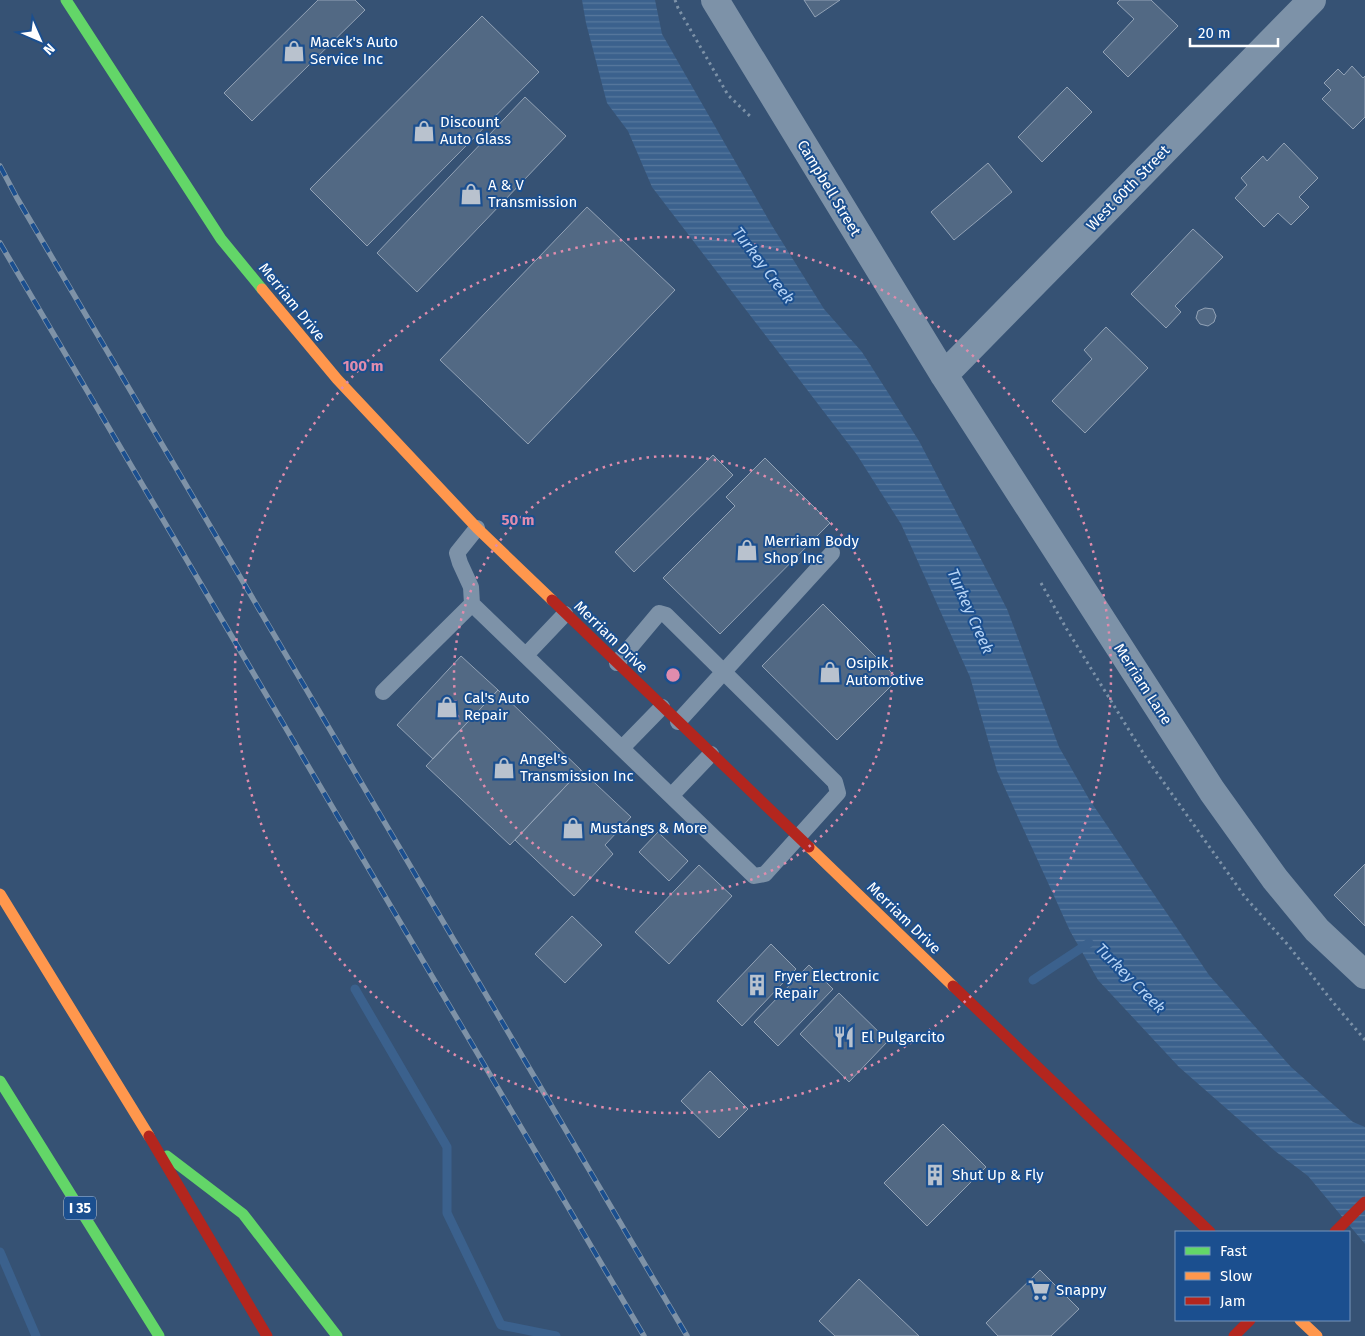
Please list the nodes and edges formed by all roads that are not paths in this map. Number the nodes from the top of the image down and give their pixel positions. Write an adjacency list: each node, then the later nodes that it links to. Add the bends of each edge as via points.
1 (66, 0): 5 (main road, Merriam Drive, via 221,240 336,379)
2 (714, 0): 4 (street, Campbell Street)
3 (1312, 0): 4 (street, West 60th Street)
4 (944, 375): 20 (street, Merriam Lane, via 1212,792 1317,930)
5 (477, 528): 7 (lane, via 458,553 471,587); 8 (main road, Merriam Drive)
6 (832, 553): 11 (lane)
7 (472, 604): 9 (lane); 12 (lane)
8 (565, 614): 9 (lane); 10 (main road, Merriam Drive)
9 (526, 655): 15 (lane)
10 (617, 663): 11 (lane, via 659,613 666,616); 13 (main road, Merriam Drive)
11 (723, 672): 14 (lane); 18 (lane, via 835,782 838,793)
12 (383, 692)
13 (662, 707): 14 (main road, Merriam Drive); 15 (lane)
14 (678, 722): 16 (main road, Merriam Drive)
15 (622, 748): 17 (lane)
16 (711, 754): 17 (lane); 18 (main road, Merriam Drive)
17 (671, 796): 18 (lane, via 754,876 765,874)
18 (797, 836): 24 (main road, Merriam Drive)
19 (0, 894): 22 (main road)
20 (1365, 975)
21 (0, 1080): 28 (main road, I 35)
22 (156, 1147): 29 (main road); 30 (main road, via 243,1214)
23 (1365, 1202): 25 (main road)
24 (1209, 1231)
25 (1336, 1231)
26 (1249, 1321): 31 (main road)
27 (1301, 1321): 32 (main road)
28 (159, 1336)
29 (267, 1336)
30 (337, 1336)
31 (1234, 1336)
32 (1317, 1336)

